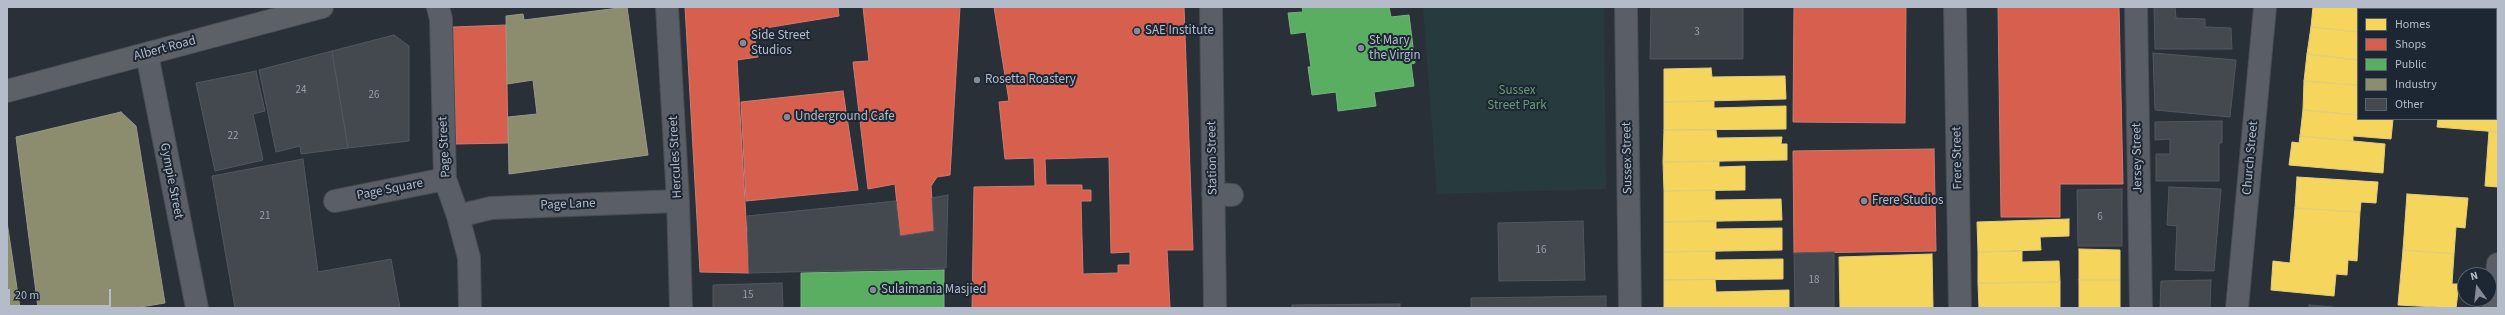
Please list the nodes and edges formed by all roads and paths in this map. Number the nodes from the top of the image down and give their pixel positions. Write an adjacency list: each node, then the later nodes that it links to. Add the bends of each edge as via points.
1 (322, 7): 9 (main road, Albert Road)
2 (438, 7): 11 (street, Page Street, via 441,19)
3 (667, 7): 12 (street, Hercules Street)
4 (1211, 7): 19 (street, Station Street, via 1222,195)
5 (1626, 7): 20 (street, Sussex Street)
6 (1955, 7): 21 (street, Frere Street)
7 (2136, 7): 22 (street, Jersey Street)
8 (2265, 7): 23 (street, Church Street)
9 (147, 54): 10 (main road, Albert Road); 16 (street, Gympie Street)
10 (7, 91)
11 (445, 179): 13 (street, Page Square); 14 (street, Page Street)
12 (678, 201): 14 (street, Page Lane, via 491,208); 18 (street, Hercules Street)
13 (335, 202)
14 (458, 216): 17 (street, Page Street, via 469,258)
15 (2498, 264): 24 (street)
16 (197, 308)
17 (470, 308)
18 (681, 308)
19 (1215, 308)
20 (1630, 308)
21 (1960, 308)
22 (2141, 308)
23 (2238, 308)
24 (2494, 308)

